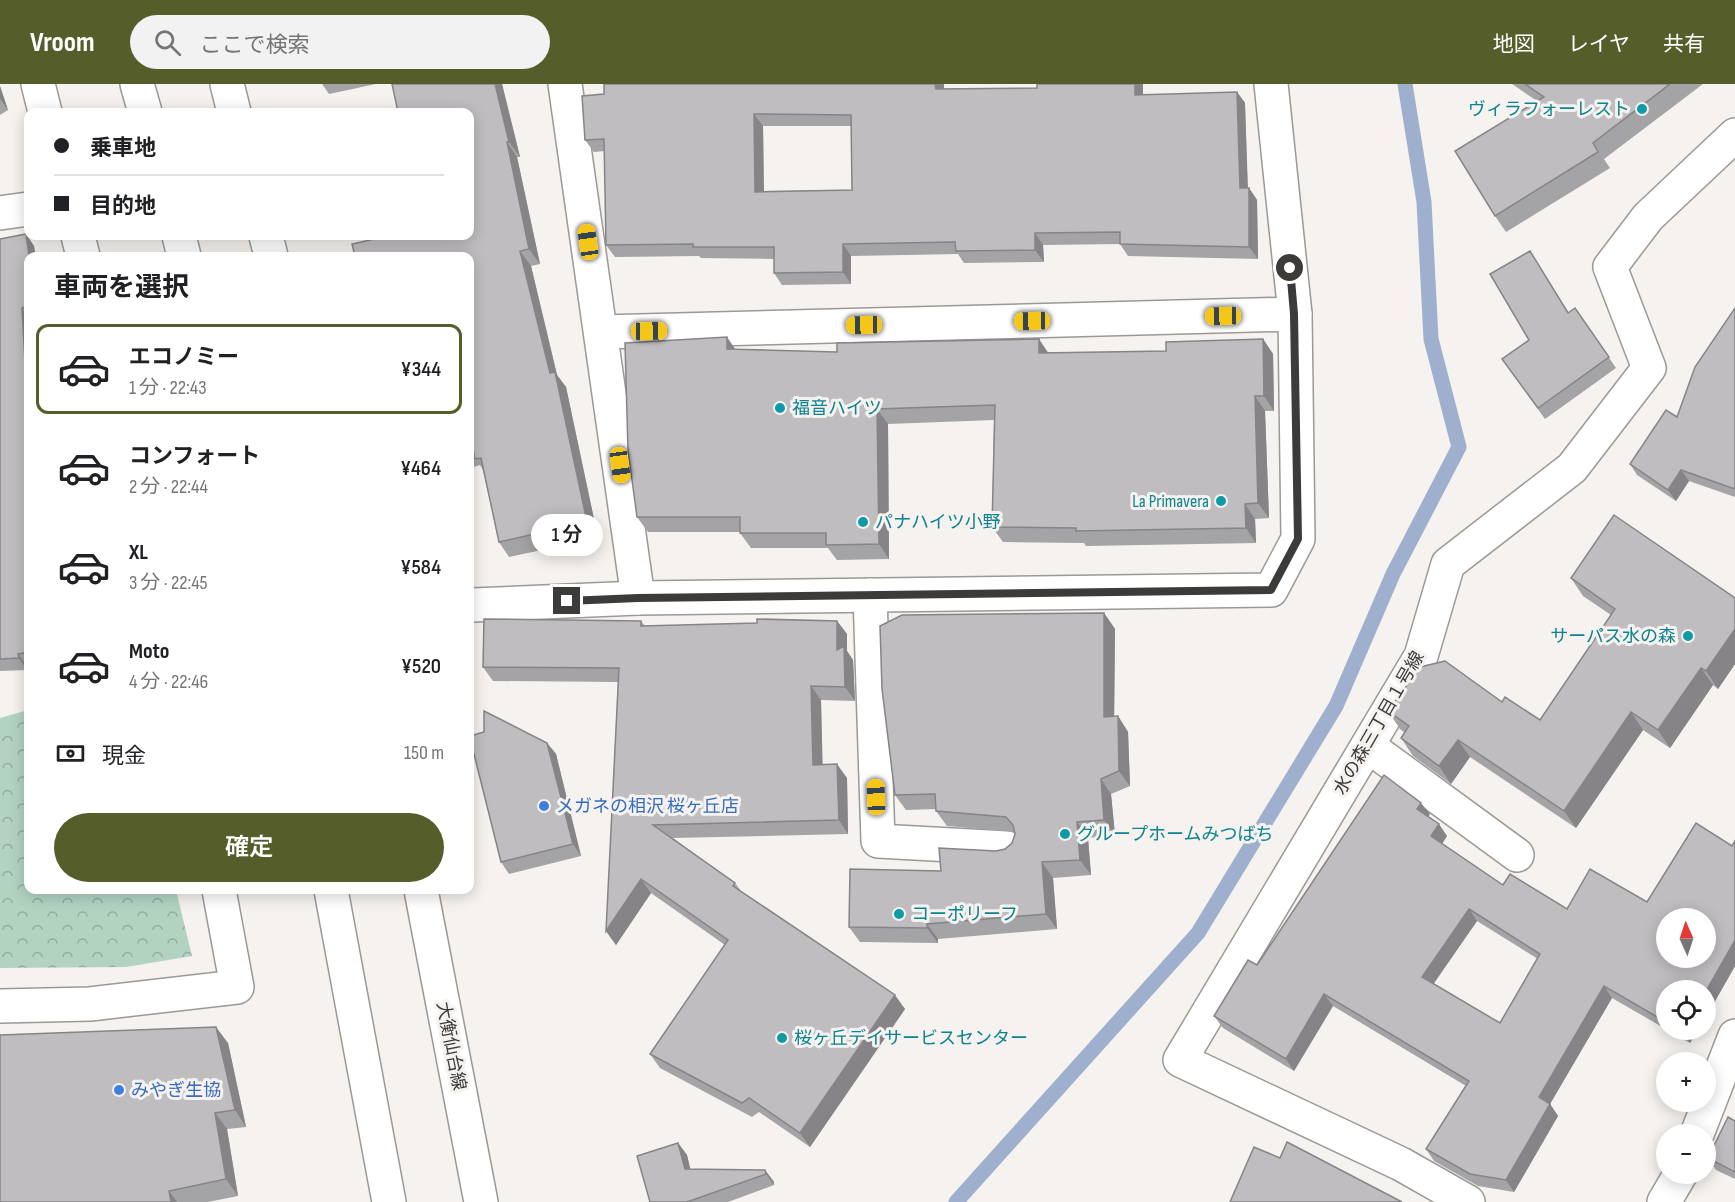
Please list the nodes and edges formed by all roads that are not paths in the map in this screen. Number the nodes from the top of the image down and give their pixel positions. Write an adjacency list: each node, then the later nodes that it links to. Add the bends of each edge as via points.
1 (38, 84): 6 (street)
2 (137, 84): 7 (street)
3 (227, 84): 8 (street)
4 (565, 84): 13 (street)
5 (1271, 84): 12 (street)
6 (44, 108)
7 (144, 108)
8 (233, 108)
9 (1735, 135): 17 (street, 水の森三丁目１号線, via 1648,217 1610,267 1649,368 1572,468 1448,564 1421,656)
10 (24, 209): 11 (street)
11 (0, 213)
12 (1294, 314): 13 (street); 14 (street, via 1298,539 1271,590)
13 (601, 332): 15 (street)
14 (870, 595): 15 (street); 18 (street, via 878,841)
15 (638, 598): 16 (street)
16 (474, 605)
17 (1368, 746): 19 (street); 29 (street, 水の森三丁目１号線, via 1180,1060 1401,1164)
18 (1007, 848)
19 (1517, 855)
20 (220, 894): 23 (street, via 237,987 90,1004)
21 (332, 894): 27 (street)
22 (422, 894): 28 (street, 大衡仙台線)
23 (0, 1006)
24 (1735, 1036): 25 (street)
25 (1701, 1124)
26 (1675, 1184): 30 (street)
27 (389, 1202)
28 (481, 1202)
29 (1468, 1202)
30 (1664, 1202)

